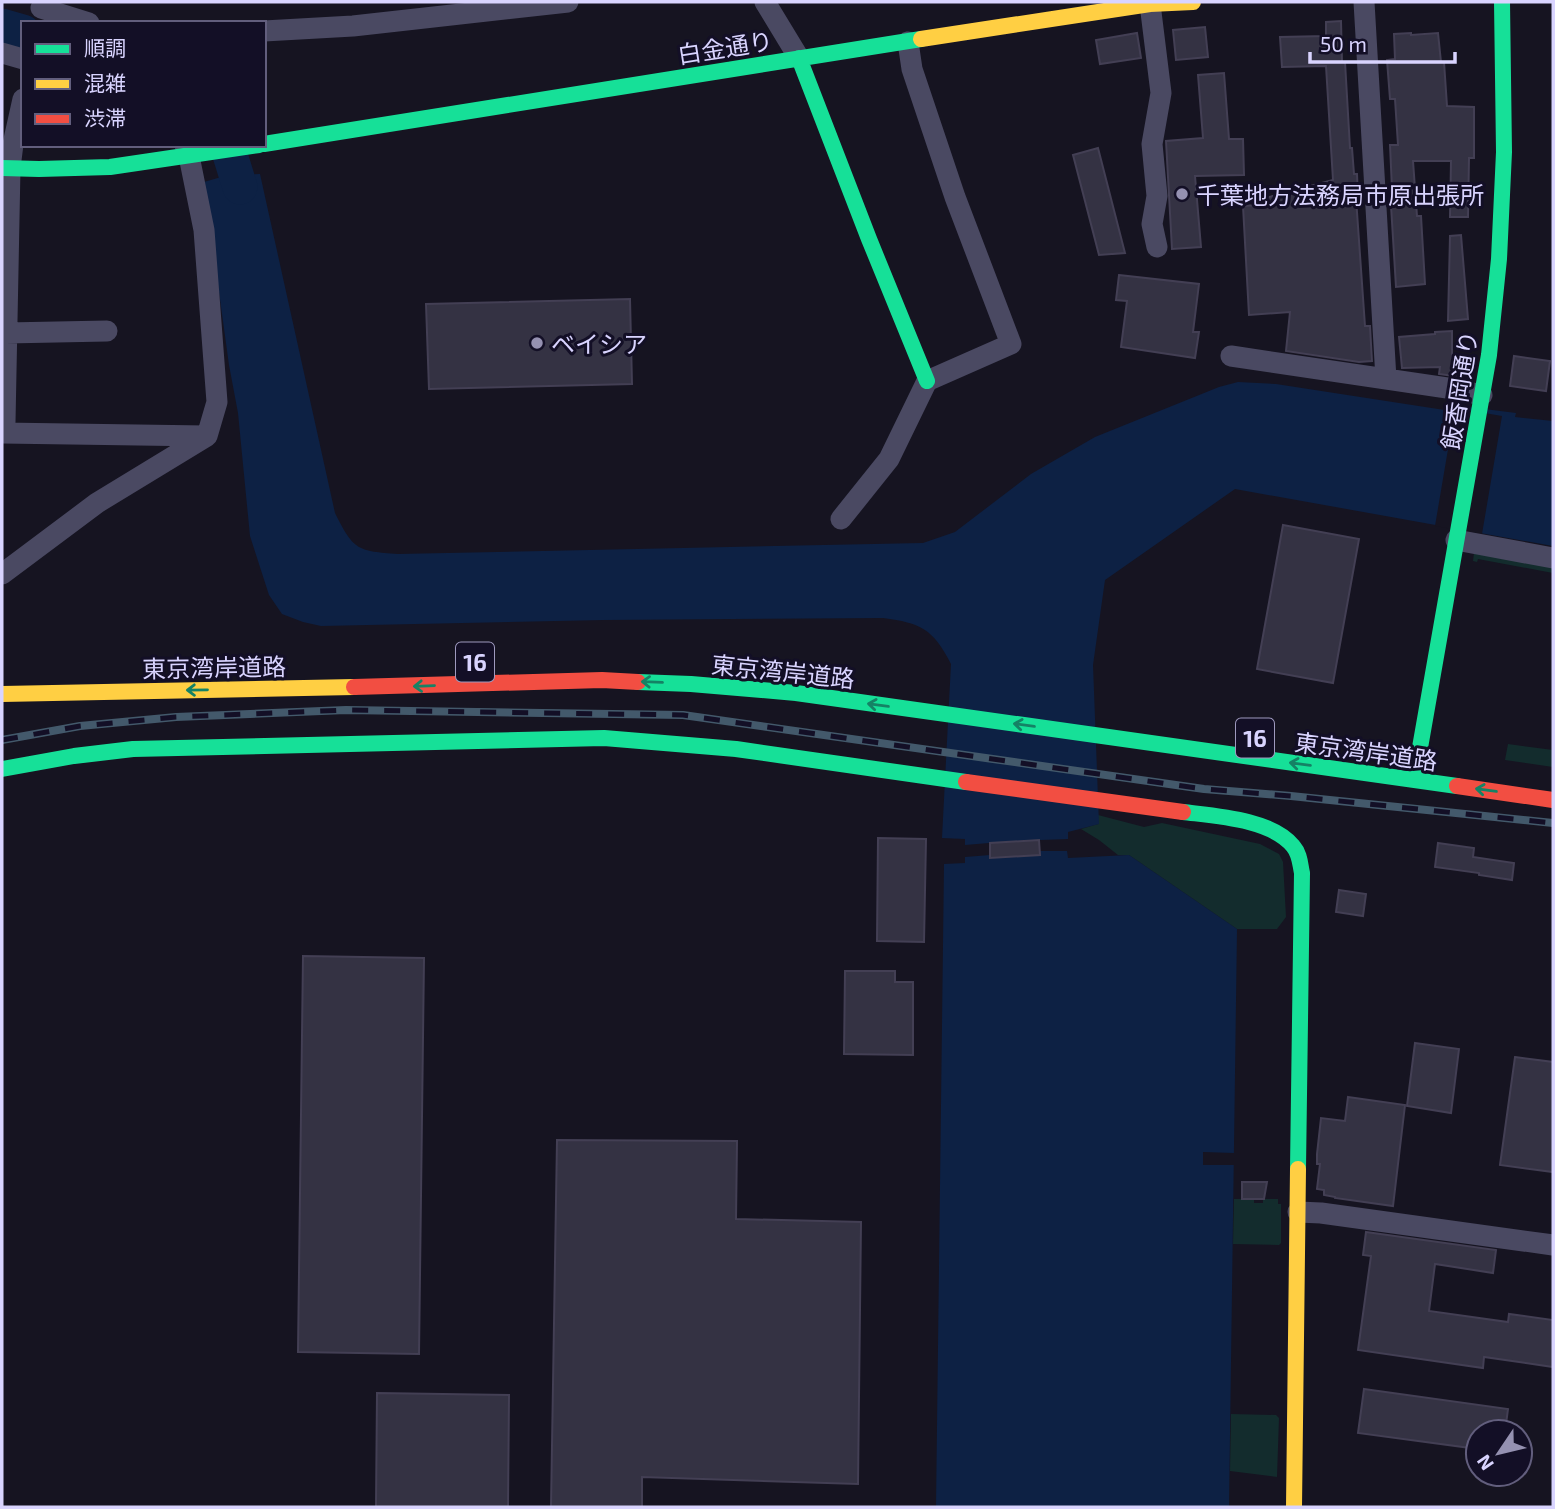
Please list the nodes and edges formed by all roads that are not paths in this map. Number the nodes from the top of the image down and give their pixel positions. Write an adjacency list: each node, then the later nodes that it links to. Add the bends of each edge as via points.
1 (568, 2): 9 (street)
2 (765, 2): 13 (street)
3 (1193, 2): 6 (main road, 白金通り)
4 (1364, 2): 24 (street)
5 (1502, 2): 26 (main road, 飯香岡通り, via 1500,245)
6 (1150, 4): 10 (main road, 白金通り); 19 (street, via 1161,93 1152,144 1157,196 1152,225)
7 (41, 13): 8 (street)
8 (79, 21)
9 (266, 31)
10 (908, 42): 13 (main road, 白金通り); 25 (street, via 912,69 955,197 1011,344)
11 (2, 53): 12 (street)
12 (21, 58)
13 (799, 58): 15 (main road, 白金通り); 25 (main road)
14 (21, 108): 18 (street)
15 (266, 144)
16 (248, 147): 17 (main road)
17 (187, 151): 18 (main road, via 110,167); 29 (street, via 204,230 216,402)
18 (6, 168): 20 (street)
19 (1157, 247)
20 (4, 302): 22 (street)
21 (107, 331): 22 (street)
22 (6, 333): 27 (street)
23 (1231, 356): 24 (street)
24 (1386, 379): 26 (street, via 1454,388)
25 (927, 381): 30 (street, via 889,459)
26 (1481, 403): 31 (main road, 飯香岡通り)
27 (2, 425)
28 (2, 433): 29 (street)
29 (207, 436): 33 (street, via 97,503)
30 (841, 519)
31 (1457, 535): 32 (street); 36 (main road, 飯香岡通り)
32 (1553, 558)
33 (2, 574)
34 (2, 694): 36 (main road, 東京湾岸道路 / 16, one-way to 34, via 796,694 691,684 602,680)
35 (2, 769): 38 (main road, via 133,749 604,738 736,749 1263,827 1282,835 1296,849 1302,873)
36 (1416, 780): 37 (main road, 東京湾岸道路 / 16, one-way to 36)
37 (1553, 800)
38 (1298, 1212): 39 (street); 40 (main road)
39 (1553, 1245)
40 (1294, 1507)

